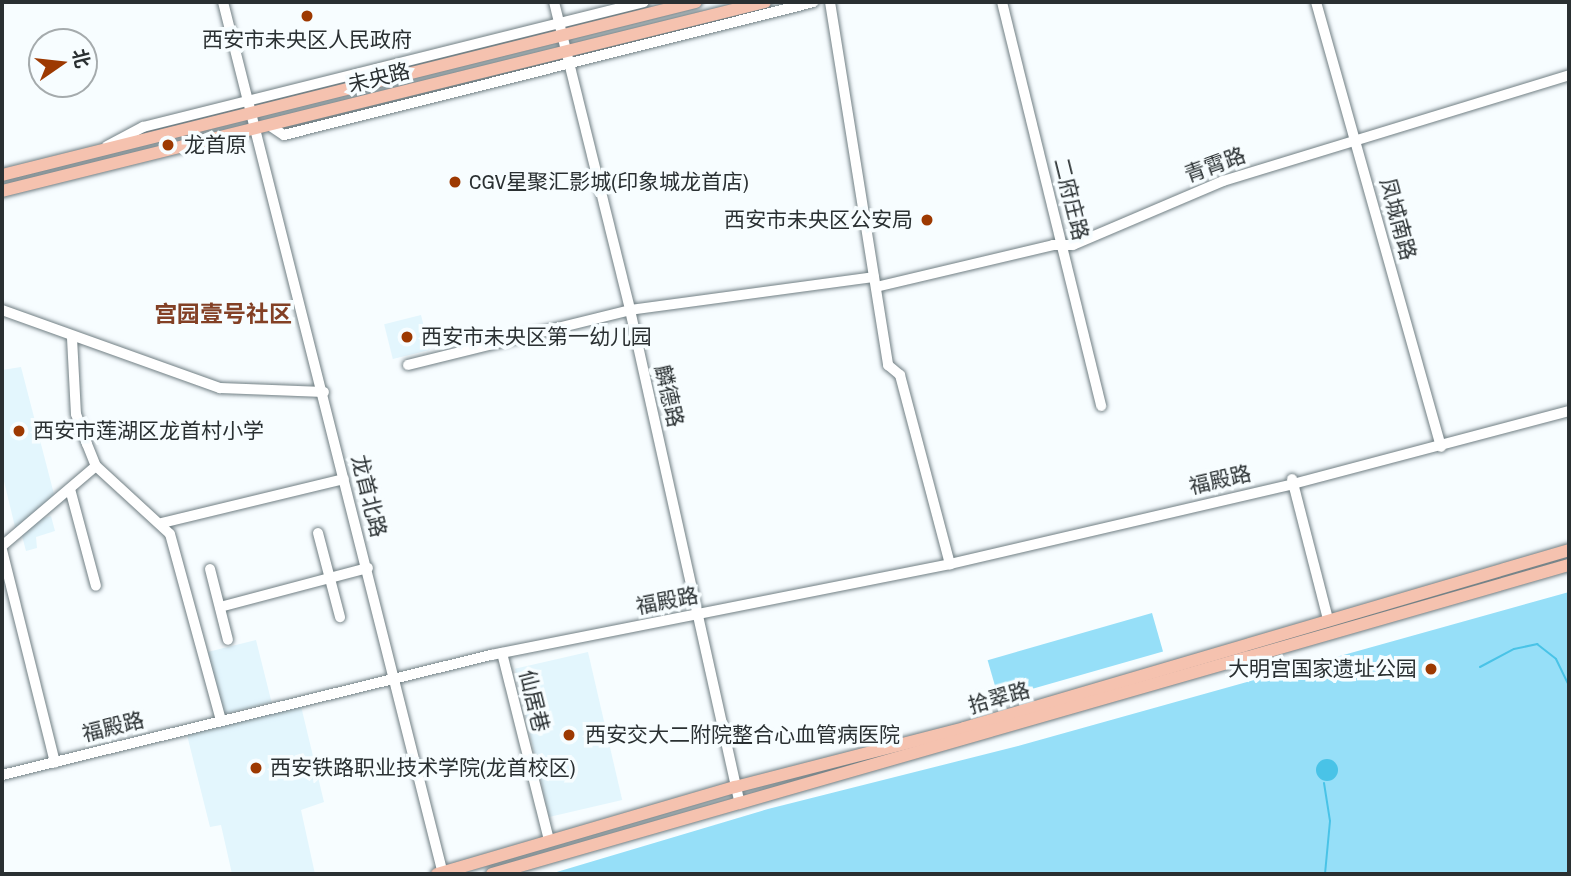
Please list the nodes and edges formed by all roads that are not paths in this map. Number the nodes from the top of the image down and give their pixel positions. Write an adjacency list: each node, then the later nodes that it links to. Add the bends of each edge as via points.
1 (223, 2): 14 (street)
2 (230, 2): 14 (street)
3 (554, 2): 11 (street, 麟德路)
4 (644, 2): 11 (street)
5 (696, 2): 11 (main road, 未央路)
6 (765, 2): 12 (main road, 未央路)
7 (814, 2): 12 (street)
8 (830, 2): 20 (street)
9 (1002, 2): 19 (street, 二府庄路)
10 (1317, 2): 16 (street, 凤城南路)
11 (560, 28): 12 (street, 麟德路); 14 (main road, 未央路)
12 (569, 58): 15 (main road, 未央路); 22 (street, 麟德路)
13 (1569, 75): 16 (street, 青霄路)
14 (253, 106): 15 (street, 龙首北路); 17 (main road, 未央路)
15 (262, 127): 18 (main road, 未央路); 25 (street, 龙首北路)
16 (1356, 139): 19 (street, 青霄路, via 1223,181 1073,245); 28 (street, 凤城南路)
17 (2, 175)
18 (2, 191)
19 (1063, 245): 20 (street, 青霄路); 26 (street, 二府庄路)
20 (875, 282): 22 (street, 青霄路); 37 (street, via 888,365 900,375)
21 (2, 310): 23 (street)
22 (630, 310): 24 (street, 青霄路); 44 (street, 麟德路)
23 (72, 338): 25 (street, via 220,388); 29 (street, via 76,414)
24 (408, 365)
25 (324, 392): 30 (street, 龙首北路)
26 (1101, 406)
27 (1569, 408): 28 (street, 福殿路)
28 (1441, 445): 31 (street, 福殿路)
29 (96, 466): 32 (street); 33 (street)
30 (344, 479): 33 (street); 39 (street, 龙首北路)
31 (1291, 482): 37 (street, 福殿路); 46 (street)
32 (70, 489): 35 (street); 42 (street)
33 (162, 523): 50 (street, via 176,554)
34 (318, 533): 41 (street)
35 (2, 548): 51 (street)
36 (1569, 550): 46 (main road, 拾翠路)
37 (950, 564): 44 (street, 福殿路)
38 (1569, 565): 54 (main road, 拾翠路)
39 (368, 568): 41 (street); 49 (street, 龙首北路)
40 (210, 569): 43 (street)
41 (330, 580): 43 (street); 45 (street)
42 (96, 586)
43 (219, 607): 47 (street)
44 (698, 615): 48 (street, 福殿路); 53 (street, 麟德路)
45 (340, 617)
46 (1328, 619): 53 (main road, 拾翠路, via 964,728)
47 (228, 640)
48 (502, 653): 49 (street, 福殿路); 55 (street, 仙居巷)
49 (395, 677): 50 (street, 福殿路); 56 (street, 龙首北路)
50 (221, 720): 51 (street, 福殿路)
51 (55, 762): 52 (street, 福殿路)
52 (2, 775)
53 (735, 787): 54 (street, 麟德路); 55 (main road, 拾翠路)
54 (739, 800): 57 (main road, 拾翠路)
55 (549, 840): 56 (main road, 拾翠路)
56 (441, 874)
57 (492, 874)

